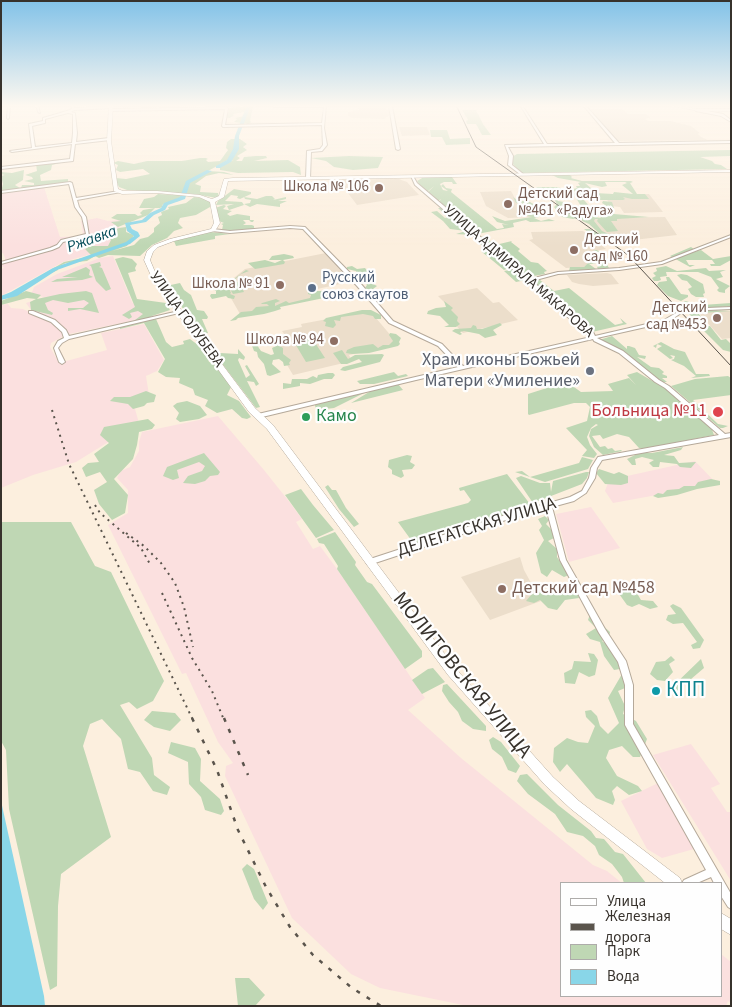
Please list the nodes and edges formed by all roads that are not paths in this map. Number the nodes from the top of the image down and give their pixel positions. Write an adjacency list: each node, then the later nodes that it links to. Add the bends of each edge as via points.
1 (73, 152): 5 (street, via 72,160)
2 (110, 152): 13 (street, via 114,187)
3 (309, 152): 9 (street)
4 (509, 152): 7 (street, via 510,165)
5 (1, 168)
6 (731, 171): 7 (street)
7 (521, 174): 8 (street)
8 (412, 177): 9 (street); 19 (street, УЛИЦА АДМИРАЛА МАКАРОВА)
9 (308, 178): 15 (street, via 228,180 221,197)
10 (19, 182): 11 (street)
11 (21, 189): 12 (street); 14 (street, via 70,183)
12 (1, 192)
13 (119, 192): 14 (street); 15 (street, via 200,196)
14 (76, 199): 18 (street, via 88,235)
15 (212, 201): 16 (street, via 217,223)
16 (213, 230): 22 (street, УЛИЦА ГОЛУБЕВА, via 163,243 147,256 149,268); 26 (street, via 304,228 391,322 440,345)
17 (731, 236): 19 (street, via 662,263 558,273)
18 (3, 262)
19 (528, 280): 24 (street, УЛИЦА АДМИРАЛА МАКАРОВА)
20 (731, 308): 24 (street, via 683,310 666,321)
21 (31, 312): 23 (street, via 54,321)
22 (179, 312): 23 (street); 27 (street, УЛИЦА ГОЛУБЕВА)
23 (67, 338): 25 (street, via 56,348)
24 (593, 338): 26 (street); 29 (street, УЛИЦА АДМИРАЛА МАКАРОВА, via 622,352)
25 (62, 362)
26 (461, 367): 27 (street)
27 (258, 416): 31 (street, МОЛИТОВСКАЯ УЛИЦА, via 270,427)
28 (731, 435): 29 (street)
29 (723, 436): 30 (street, ДЕЛЕГАТСКАЯ УЛИЦА, via 600,458 584,492)
30 (549, 506): 31 (street, ДЕЛЕГАТСКАЯ УЛИЦА); 32 (street, via 563,560 622,661 629,685 630,725)
31 (369, 562): 33 (street, МОЛИТОВСКАЯ УЛИЦА, via 452,672 549,781)
32 (712, 872): 34 (street); 35 (street)
33 (674, 882)
34 (689, 882)
35 (717, 882)
36 (722, 889): 37 (street)
37 (731, 904)

